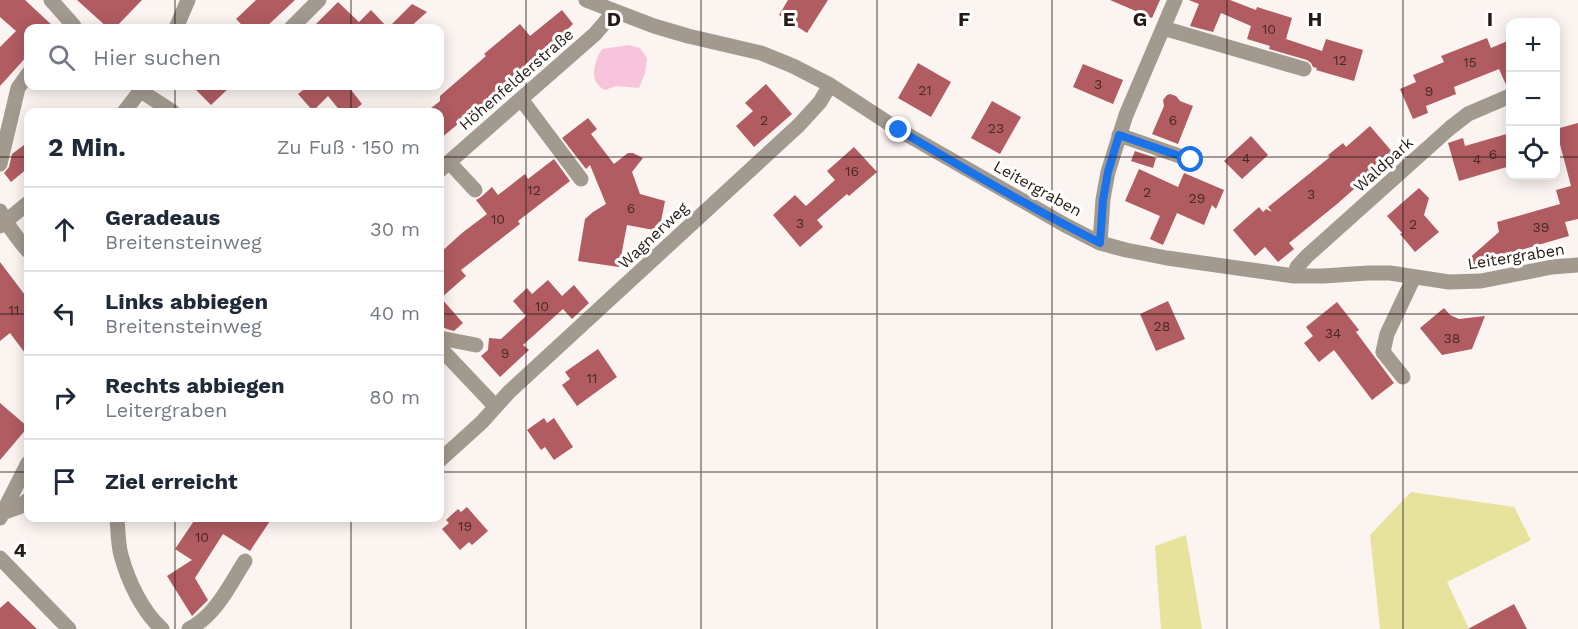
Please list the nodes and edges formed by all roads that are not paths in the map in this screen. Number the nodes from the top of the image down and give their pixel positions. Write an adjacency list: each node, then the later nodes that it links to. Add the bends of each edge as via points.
1 (51, 0): 7 (street)
2 (188, 0): 8 (street)
3 (320, 0): 9 (street)
4 (586, 0): 6 (street, Leitergraben)
5 (1175, 0): 10 (street)
6 (613, 10): 13 (street, Leitergraben, via 688,36 761,53); 17 (street, Höhenfelderstraße, via 594,34)
7 (71, 24)
8 (178, 24)
9 (295, 24)
10 (1163, 28): 11 (street); 20 (street)
11 (1304, 69)
12 (24, 80): 22 (street, via 18,88)
13 (830, 85): 28 (street, Leitergraben, via 991,184); 37 (street, Wagnerweg, via 799,125)
14 (140, 90): 18 (street)
15 (145, 90): 19 (street)
16 (1506, 98): 31 (street, Waldpark, via 1468,114 1450,128 1307,256)
17 (521, 99): 23 (street, Höhenfelderstraße); 24 (street)
18 (127, 108)
19 (168, 108)
20 (1119, 135): 21 (street); 28 (street, via 1103,200)
21 (1191, 160)
22 (0, 164)
23 (444, 166): 25 (street)
24 (581, 179)
25 (475, 190)
26 (24, 206): 27 (street)
27 (2, 220): 29 (street)
28 (1100, 243): 31 (street, Leitergraben, via 1167,258)
29 (24, 246)
30 (1578, 264): 32 (street, Leitergraben, via 1480,281)
31 (1294, 276): 32 (street, Leitergraben, via 1390,273)
32 (1414, 277): 36 (street, via 1387,334 1383,352)
33 (444, 339): 34 (street)
34 (476, 345)
35 (444, 352): 37 (street)
36 (1403, 377)
37 (495, 406): 38 (street, Wagnerweg)
38 (444, 457)
39 (24, 471): 41 (street)
40 (24, 503): 41 (street)
41 (2, 515)
42 (117, 522): 46 (street, via 120,554 129,578)
43 (0, 558): 45 (street)
44 (245, 561): 47 (street, via 212,612)
45 (69, 629)
46 (162, 629)
47 (189, 629)

